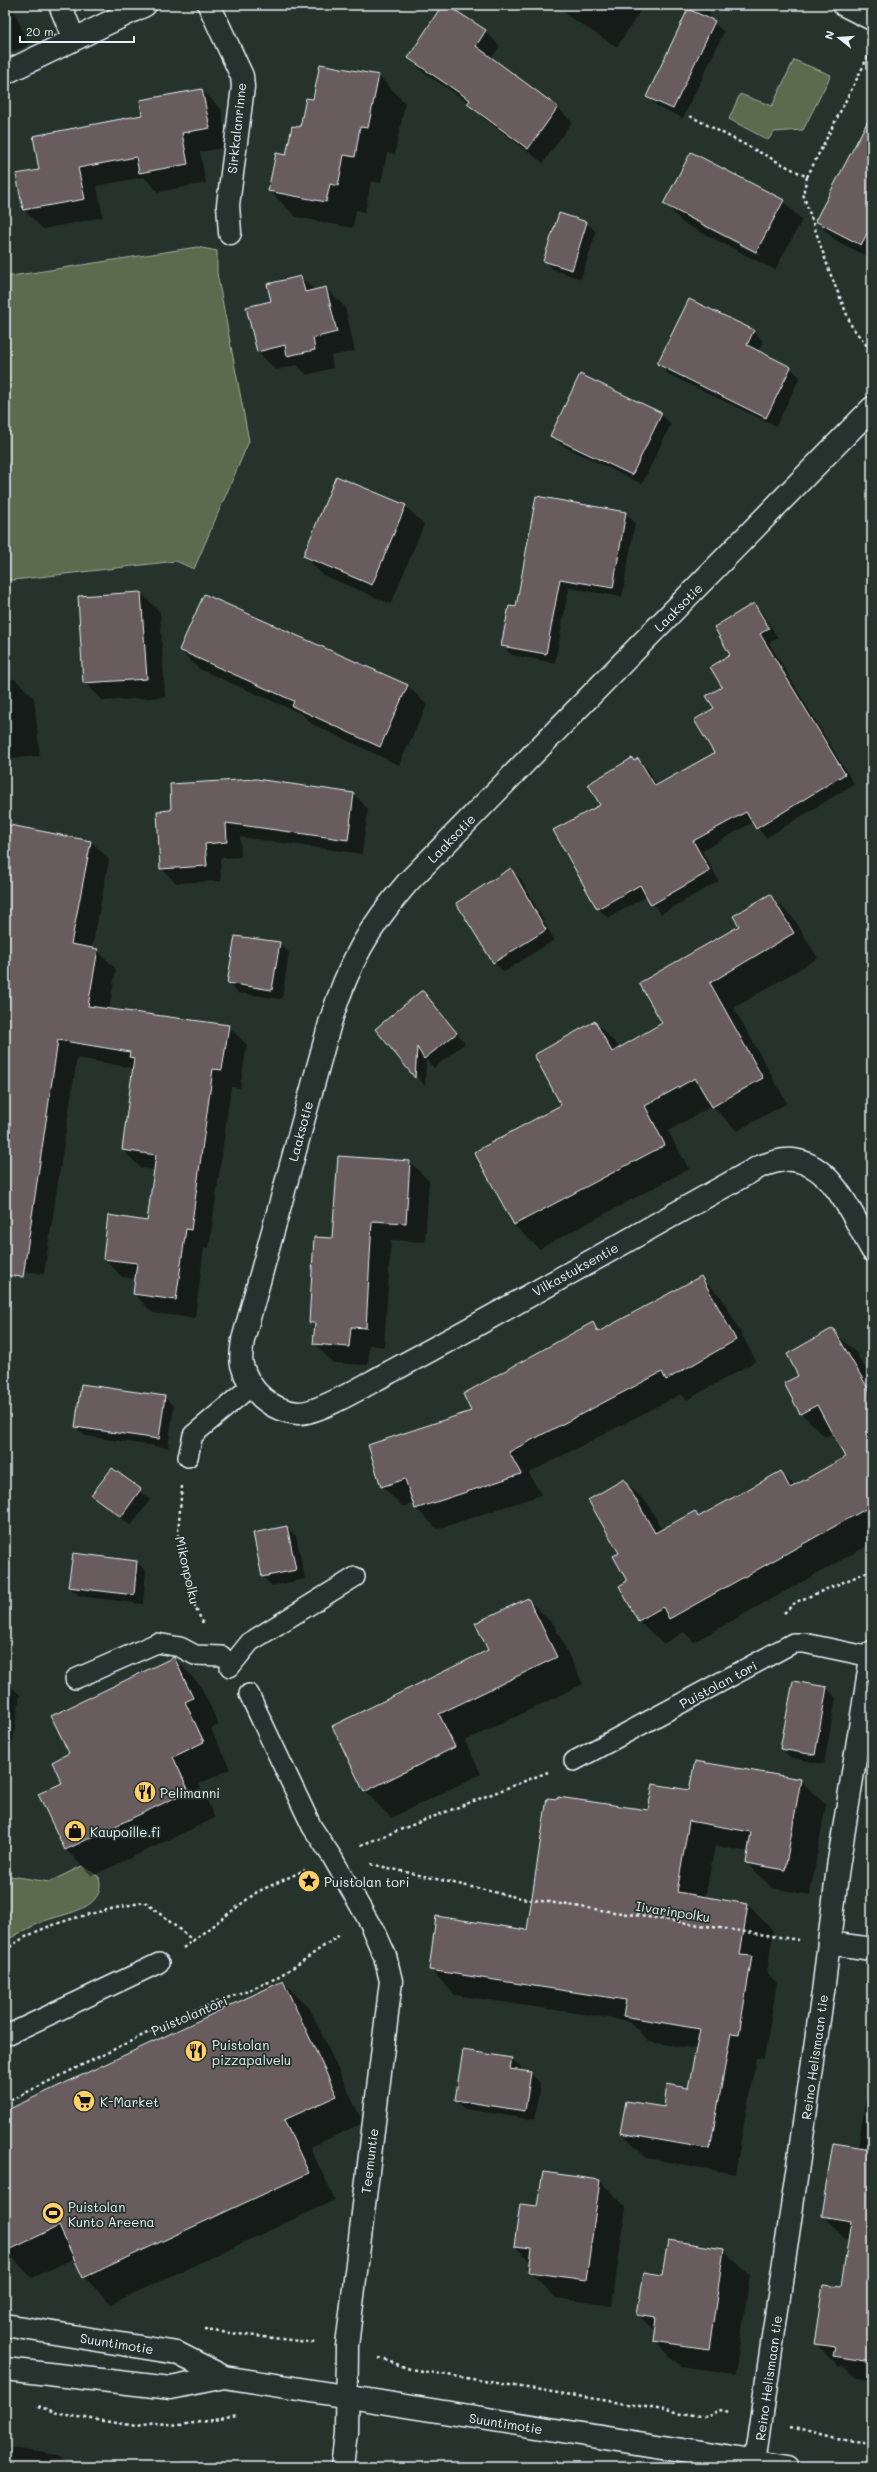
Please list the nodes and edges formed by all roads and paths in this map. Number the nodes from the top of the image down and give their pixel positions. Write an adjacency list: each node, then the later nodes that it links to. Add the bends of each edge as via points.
1 (60, 5): 6 (street)
2 (145, 5): 6 (street)
3 (209, 5): 11 (street, Sirkkalanrinne, via 242,76 243,87 228,204)
4 (844, 5): 5 (street)
5 (872, 19)
6 (74, 39): 8 (street)
7 (872, 49): 10 (path)
8 (5, 73)
9 (690, 116): 10 (path)
10 (807, 177): 12 (path, via 803,194 830,273 852,327)
11 (230, 233)
12 (872, 352)
13 (872, 408): 15 (street, Laaksotie, via 408,882 371,928 346,977 335,1006 243,1340 241,1364)
14 (872, 1250): 15 (street, Vilkastuksentie, via 828,1179 804,1163 791,1160 776,1162 759,1167 339,1399 300,1413 272,1406)
15 (251, 1386): 16 (lane, via 193,1435)
16 (188, 1457): 21 (path, Mikonpolku, via 183,1475 178,1533 195,1607)
17 (872, 1570): 19 (path, via 796,1602)
18 (355, 1576): 21 (lane, via 250,1642)
19 (780, 1617)
20 (871, 1655): 24 (lane, Puistolan tori, via 793,1643); 28 (street, Reino Helismaan tie, via 838,1867)
21 (226, 1661): 22 (lane, via 157,1643)
22 (75, 1680)
23 (249, 1694): 25 (lane, via 312,1827)
24 (574, 1761)
25 (332, 1857): 26 (lane); 28 (path, Iivarinpolku, via 379,1865 515,1897)
26 (369, 1922): 33 (path, Puistolantori, via 269,1982 188,2013); 36 (street, Teemuntie, via 385,1956 391,1981)
27 (194, 1941): 30 (path, via 145,1902 61,1922 13,1944)
28 (829, 1943): 29 (street); 42 (street, Reino Helismaan tie)
29 (872, 1948)
30 (5, 1951)
31 (159, 1962): 32 (lane)
32 (5, 2036)
33 (5, 2103)
34 (5, 2325): 38 (street, Suuntimotie, via 177,2354)
35 (274, 2340): 36 (path)
36 (347, 2346): 39 (street, Teemuntie); 42 (path, via 410,2370 707,2417 720,2410)
37 (5, 2368): 38 (street, Suuntimotie, via 171,2388)
38 (224, 2377): 39 (street, Suuntimotie)
39 (345, 2397): 44 (street, Suuntimotie); 45 (street, Teemuntie, via 346,2433)
40 (33, 2404): 41 (path, via 60,2414 136,2426 156,2423 181,2425)
41 (238, 2416)
42 (763, 2417): 43 (path, via 836,2439); 44 (street, Reino Helismaan tie)
43 (872, 2443)
44 (755, 2462): 46 (street, Suuntimotie)
45 (342, 2467)
46 (788, 2467)

